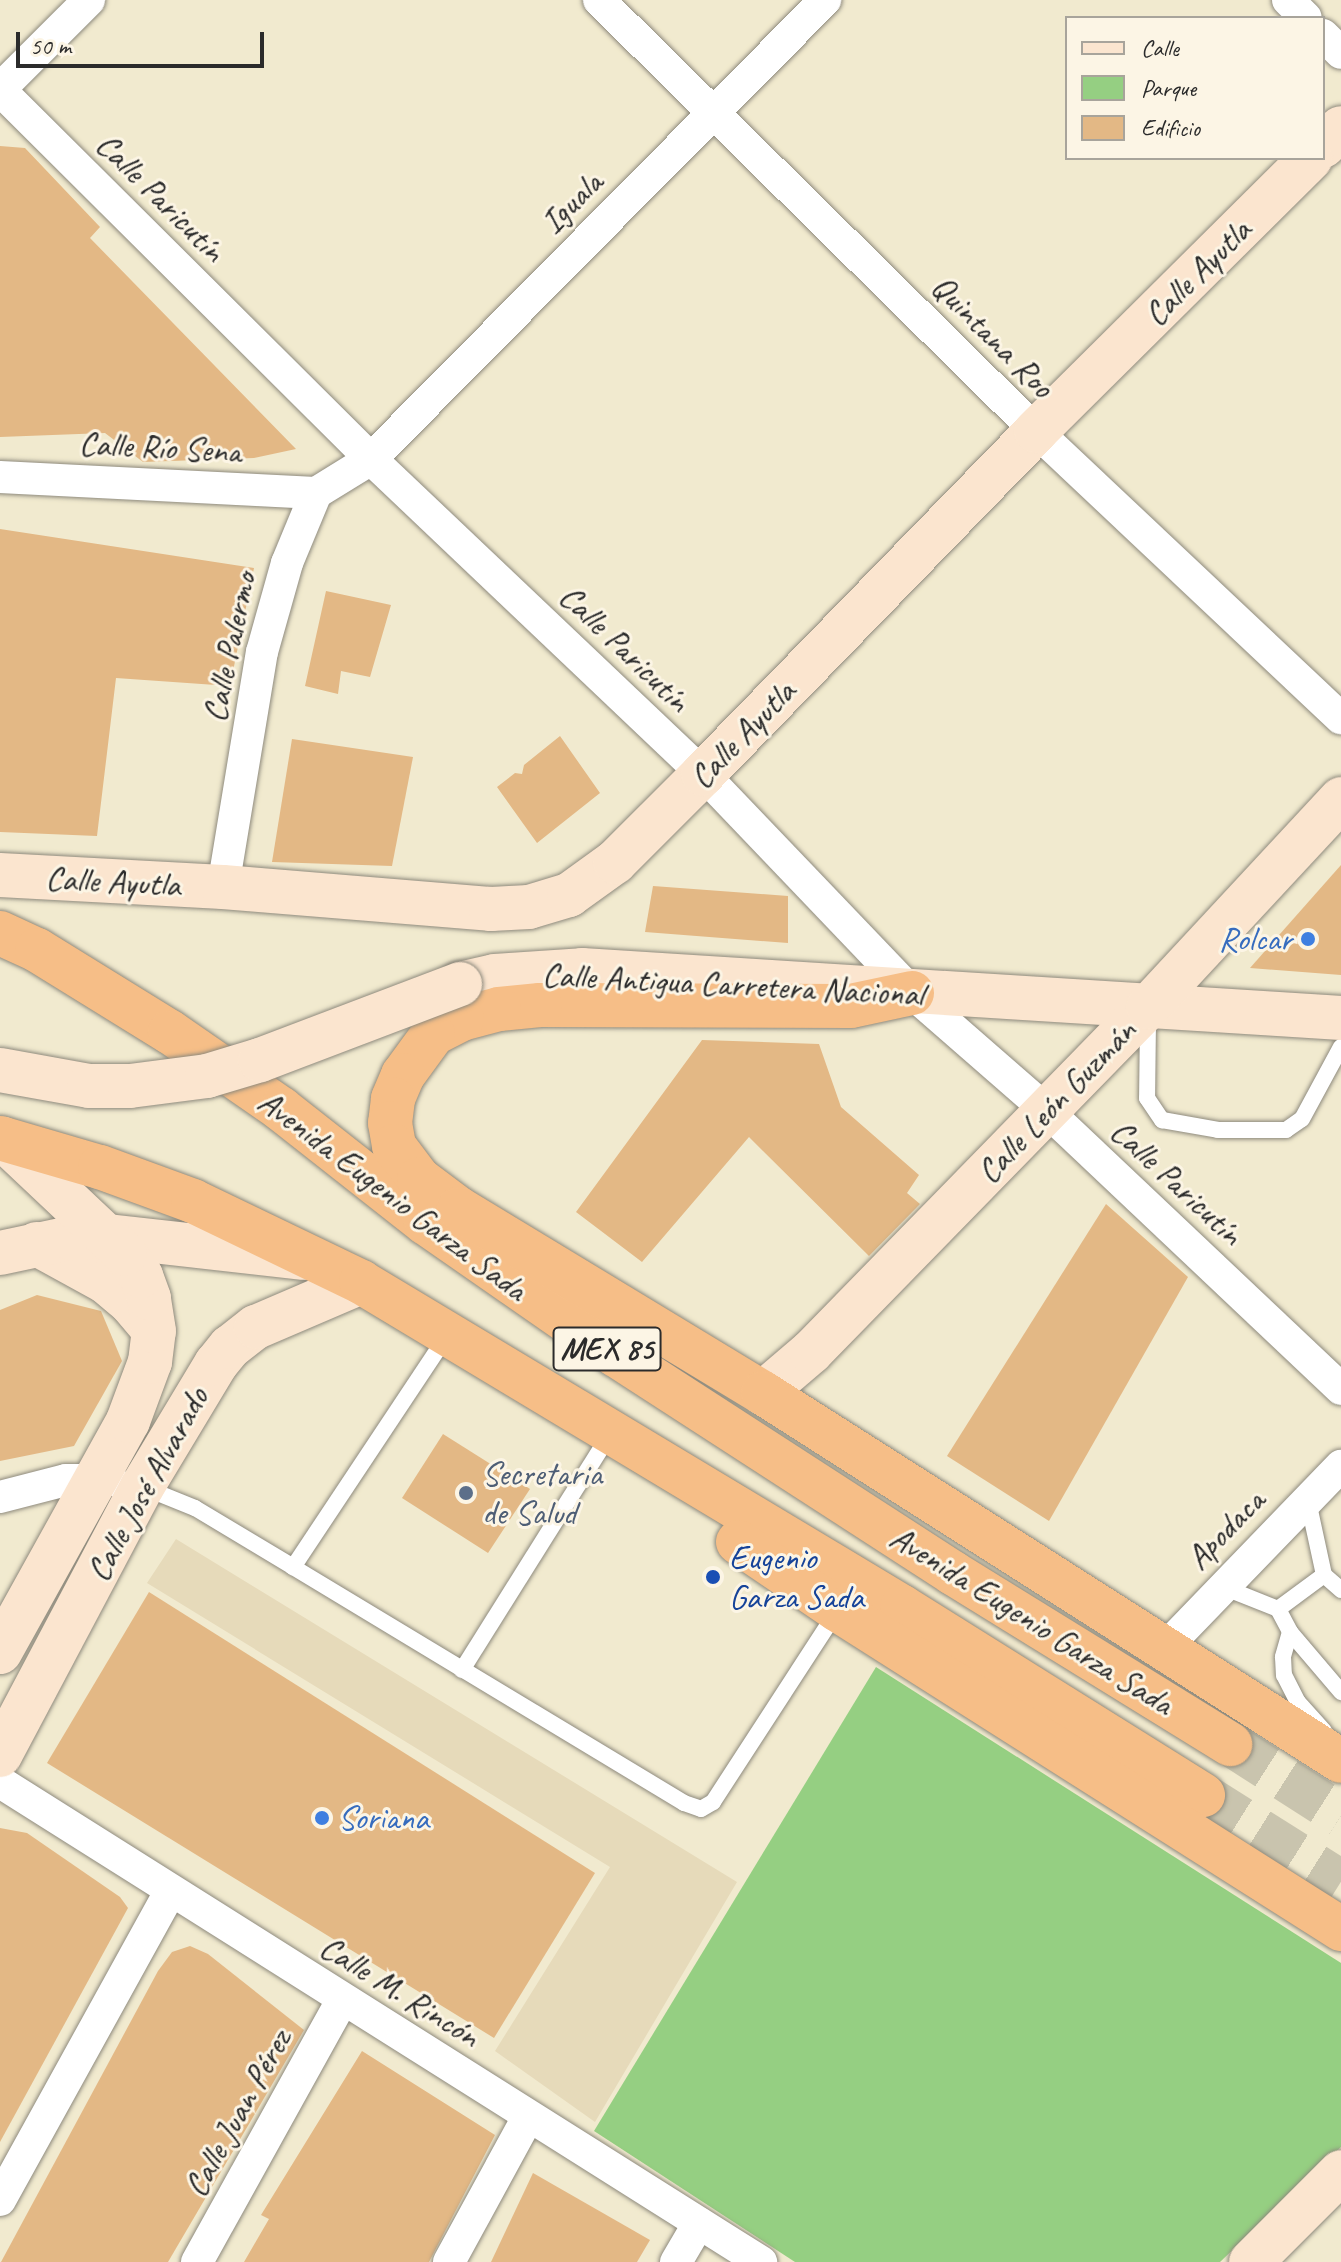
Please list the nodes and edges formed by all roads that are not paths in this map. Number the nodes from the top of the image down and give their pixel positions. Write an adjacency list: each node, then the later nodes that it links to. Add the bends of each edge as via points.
1 (89, 0): 8 (street)
2 (599, 0): 9 (street, Quintana Roo)
3 (825, 0): 9 (street, Iguala)
4 (1288, 0): 5 (street)
5 (1304, 16)
6 (1325, 37): 7 (street)
7 (1341, 53)
8 (0, 90): 14 (street, Calle Paricutín)
9 (712, 113): 13 (street, Quintana Roo); 14 (street, Iguala)
10 (1341, 128): 11 (main road)
11 (1325, 144)
12 (1309, 160): 13 (main road, Calle Ayutla)
13 (1036, 431): 17 (street, Quintana Roo); 18 (main road, Calle Ayutla)
14 (371, 459): 16 (street); 18 (street, Calle Paricutín)
15 (0, 477): 16 (street, Calle Río Sena)
16 (316, 493): 21 (street, Calle Palermo, via 287,563 262,652)
17 (1341, 718)
18 (703, 774): 21 (main road, Calle Ayutla, via 590,883 549,903 491,909); 23 (street, Calle Paricutín)
19 (1341, 799): 24 (main road, Calle León Guzmán)
20 (0, 875): 21 (main road, Calle Ayutla)
21 (223, 887)
22 (0, 933): 35 (highway, Avenida Eugenio Garza Sada / MEX 85, via 50,957 170,1032 281,1109)
23 (912, 993): 24 (main road, Calle Antigua Carretera Nacional); 27 (main road, Calle Antigua Carretera Nacional, bridge, via 582,970 495,976 207,1076 89,1086); 28 (street, Calle Paricutín); 30 (highway, via 851,1006 540,1005 462,1019 433,1034 403,1075 393,1099 394,1146 419,1179)
24 (1148, 1007): 25 (main road, Calle Antigua Carretera Nacional); 26 (lane, via 1147,1098 1162,1120 1218,1130 1286,1130 1302,1119); 28 (main road, Calle León Guzmán)
25 (1341, 1018)
26 (1341, 1047)
27 (0, 1070)
28 (1046, 1110): 39 (main road, Calle León Guzmán, via 811,1352); 40 (street, Calle Paricutín)
29 (2, 1138): 31 (main road, Calle José Alvarado); 33 (highway, Avenida Eugenio Garza Sada / MEX 85, via 193,1201)
30 (496, 1231): 35 (highway); 39 (highway)
31 (108, 1236): 32 (main road); 33 (main road); 36 (main road, Calle José Alvarado, via 141,1276)
32 (19, 1248): 36 (main road, via 106,1282)
33 (319, 1260): 34 (highway, Avenida Eugenio Garza Sada / MEX 85)
34 (361, 1282): 37 (highway, Avenida Eugenio Garza Sada / MEX 85); 45 (main road, Calle José Alvarado, via 288,1311 230,1347)
35 (524, 1294): 38 (highway, Avenida Eugenio Garza Sada / MEX 85)
36 (154, 1331): 44 (main road, Calle José Alvarado, via 140,1394)
37 (448, 1334): 41 (highway, Avenida Eugenio Garza Sada / MEX 85); 48 (lane)
38 (616, 1355): 39 (highway); 59 (highway, Avenida Eugenio Garza Sada / MEX 85)
39 (752, 1387): 55 (highway)
40 (1341, 1389)
41 (611, 1432): 42 (highway, Avenida Eugenio Garza Sada / MEX 85); 57 (lane)
42 (654, 1460): 53 (highway, via 708,1520); 64 (highway, Avenida Eugenio Garza Sada / MEX 85)
43 (1341, 1466): 47 (street, Apodaca)
44 (99, 1478): 45 (street); 46 (street, via 66,1480); 56 (main road, Calle José Alvarado)
45 (142, 1487): 48 (lane, via 195,1508); 61 (main road, Calle José Alvarado)
46 (0, 1497)
47 (1308, 1499): 49 (lane); 50 (street, Apodaca)
48 (293, 1567): 57 (lane)
49 (1324, 1575): 51 (lane); 52 (lane)
50 (1223, 1587): 52 (lane); 55 (street, Apodaca)
51 (1341, 1590)
52 (1278, 1609): 54 (lane)
53 (838, 1610): 57 (lane, via 713,1802 701,1809); 66 (highway)
54 (1290, 1632): 58 (lane); 60 (lane, via 1282,1667 1291,1691)
55 (1166, 1647): 62 (highway)
56 (0, 1652)
57 (462, 1670)
58 (1341, 1692)
59 (1230, 1744)
60 (1341, 1750)
61 (0, 1755)
62 (1341, 1761)
63 (0, 1782): 65 (street, Calle M. Rincón)
64 (1203, 1795)
65 (170, 1892): 67 (street, Calle M. Rincón); 70 (street)
66 (1333, 1921)
67 (342, 2000): 68 (street, Calle M. Rincón); 72 (street, Calle Juan Pérez)
68 (528, 2117): 71 (street, Calle M. Rincón); 73 (street)
69 (1341, 2172): 76 (main road)
70 (0, 2200)
71 (699, 2223): 74 (street); 75 (street, Calle M. Rincón)
72 (197, 2262)
73 (449, 2262)
74 (676, 2262)
75 (761, 2262)
76 (1251, 2262)

